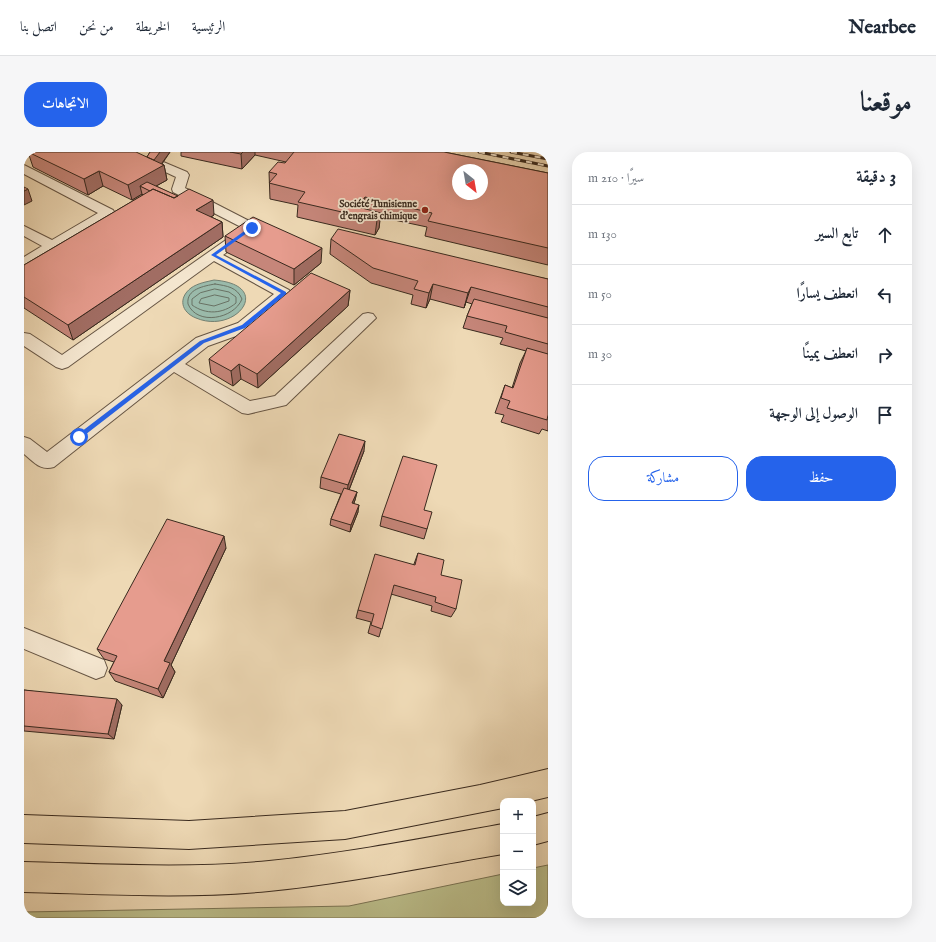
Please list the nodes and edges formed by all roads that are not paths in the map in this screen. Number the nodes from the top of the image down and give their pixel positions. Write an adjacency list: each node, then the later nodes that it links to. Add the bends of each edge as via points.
1 (154, 161): 5 (lane, via 183,175 178,189 252,228)
2 (24, 169): 4 (lane, via 108,213)
3 (24, 230): 4 (lane)
4 (52, 246): 6 (lane)
5 (213, 255): 8 (lane, via 62,363); 9 (lane, via 284,293 244,326 202,342)
6 (24, 262)
7 (368, 318): 9 (lane, via 280,401 248,408)
8 (24, 338)
9 (173, 364): 10 (lane, via 47,462)
10 (24, 444)
11 (24, 638): 12 (lane)
12 (96, 668)
13 (548, 783): 15 (highway, via 345,825 189,835)
14 (548, 827): 16 (highway)
15 (24, 829)
16 (536, 830)
17 (500, 840): 18 (highway, via 269,876 183,881)
18 (24, 877)

